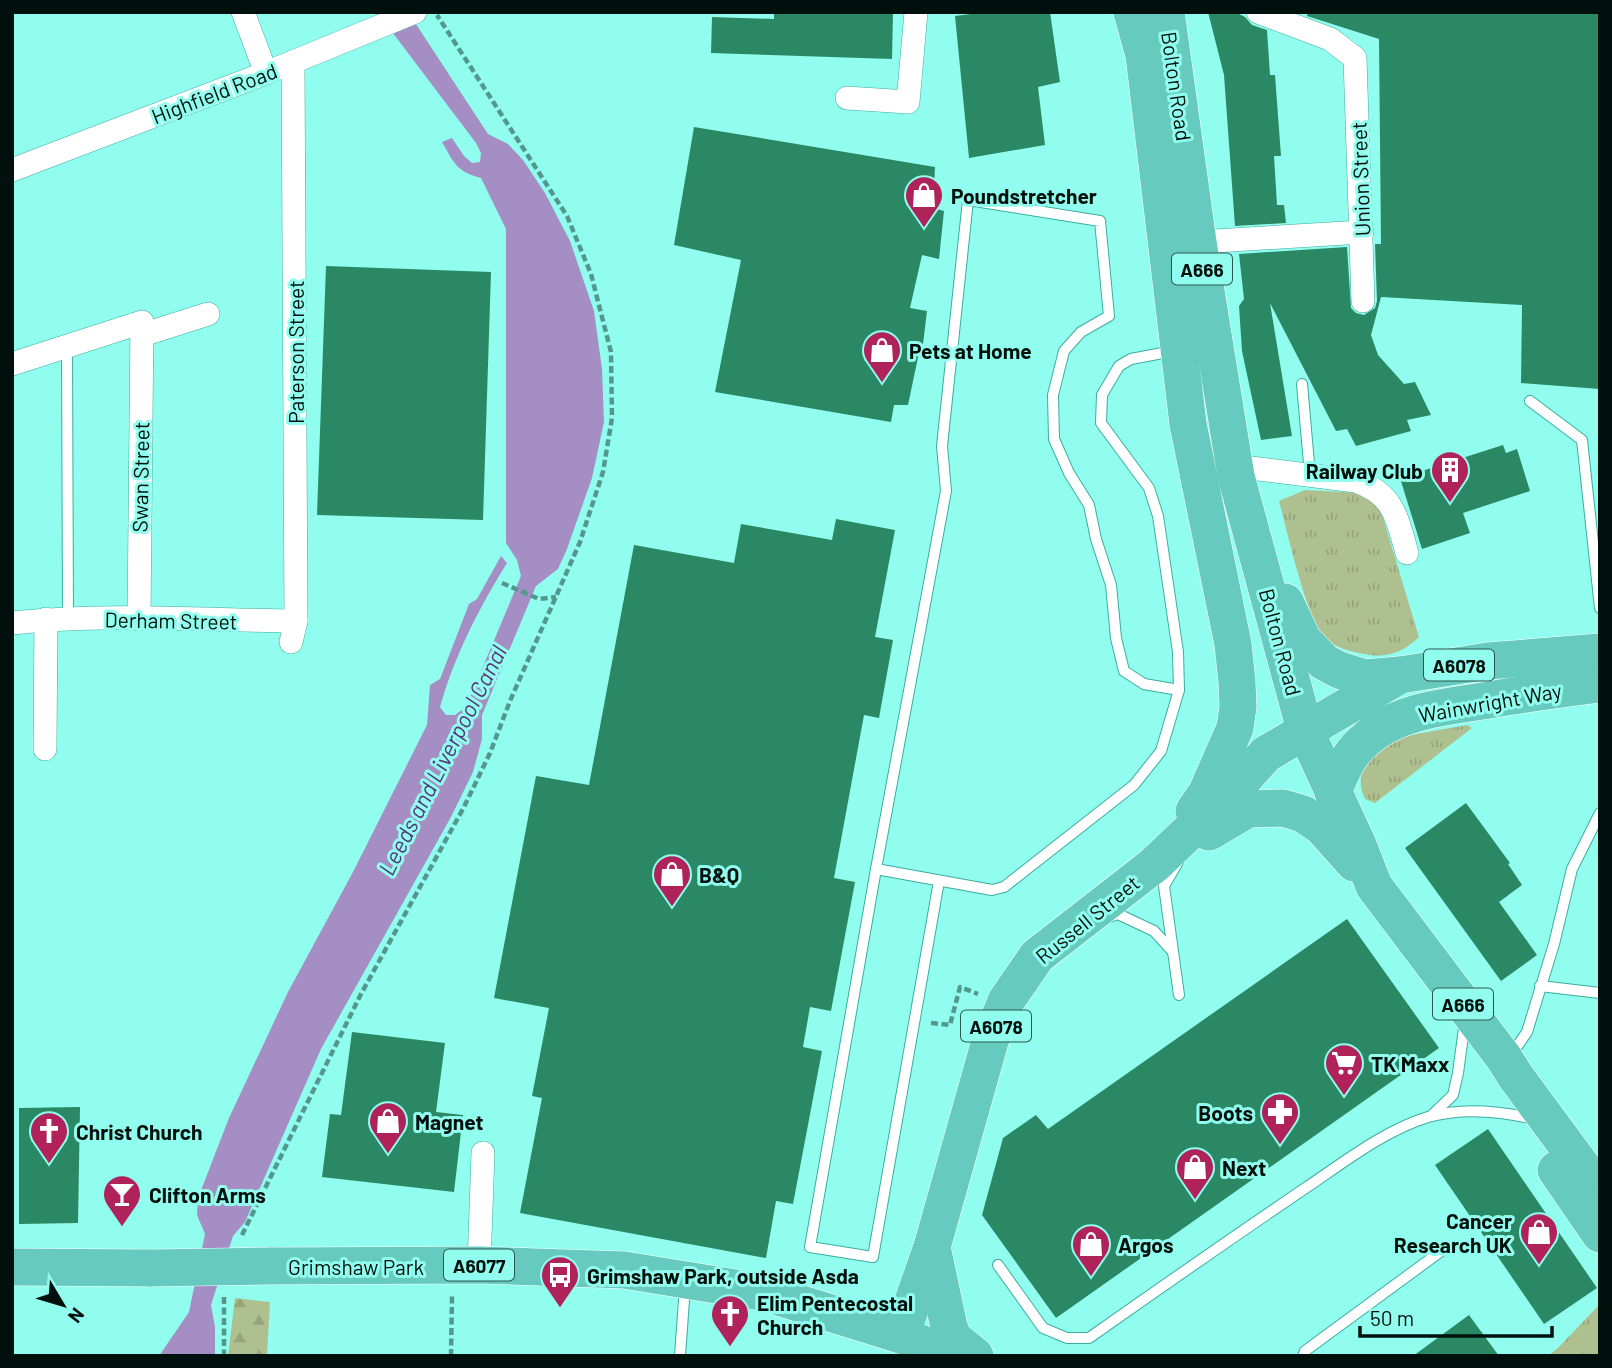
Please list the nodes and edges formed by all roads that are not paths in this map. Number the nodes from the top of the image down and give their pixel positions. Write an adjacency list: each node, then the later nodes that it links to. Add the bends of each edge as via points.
1 (243, 12): 8 (street)
2 (415, 12): 7 (street, Highfield Road)
3 (916, 12): 9 (street, via 908,102)
4 (1132, 12): 17 (highway, Bolton Road / A666, via 1144,55)
5 (1166, 12): 12 (highway, Bolton Road / A666)
6 (1258, 12): 11 (street, Union Street, via 1330,39 1355,58)
7 (293, 62): 8 (street, Highfield Road); 29 (street, Paterson Street)
8 (266, 73): 10 (street, Highfield Road)
9 (847, 98)
10 (12, 170)
11 (1362, 232): 12 (street); 13 (street, Union Street)
12 (1198, 242): 17 (highway, Bolton Road / A666)
13 (1363, 301)
14 (208, 314): 15 (street)
15 (142, 329): 16 (street); 26 (street, Swan Street)
16 (67, 345): 18 (street); 27 (lane)
17 (1196, 347): 21 (highway, Bolton Road / A666); 30 (highway, Bolton Road / A666, via 1188,424); 35 (lane, via 1131,359 1119,366 1102,394 1101,423 1149,488 1158,516 1178,652)
18 (12, 364)
19 (1302, 384): 22 (lane)
20 (1530, 401): 25 (lane, via 1582,440)
21 (1235, 466): 22 (street); 23 (highway, Bolton Road / A666)
22 (1310, 475): 24 (street, via 1356,481 1383,494 1394,509)
23 (1251, 524): 32 (highway, A6078, via 1303,640 1315,653 1339,670 1365,678); 37 (highway, Bolton Road / A666)
24 (1407, 553)
25 (1600, 608)
26 (139, 618): 27 (street, Derham Street); 29 (street, Derham Street)
27 (57, 619): 28 (street, Derham Street); 38 (street)
28 (12, 623)
29 (293, 632)
30 (1233, 644): 37 (highway, via 1261,677); 42 (highway, Bolton Road / A666, via 1238,708 1229,746 1206,794)
31 (1600, 652): 33 (highway, Wainwright Way / A6078)
32 (1400, 675): 33 (highway, Wainwright Way / A6078, via 1488,661); 37 (highway, Wainwright Way / A6078)
33 (1521, 676): 34 (highway, Wainwright Way / A6078); 36 (highway, Wainwright Way / A6078)
34 (1600, 684)
35 (1179, 690): 43 (lane, via 1144,684 1124,671 1111,585 1089,505 1054,439 1053,395 1064,351 1081,332 1109,316 1100,221 968,200 942,446 946,491); 44 (lane, via 1161,751 1134,785 1004,887 992,890)
36 (1421, 711): 37 (highway, via 1337,724); 39 (highway, Wainwright Way / A6078, via 1364,740 1346,760)
37 (1309, 717): 39 (highway, Bolton Road / A666); 42 (highway, Russell Street / A6078)
38 (45, 749)
39 (1333, 792): 45 (highway, Bolton Road / A666)
40 (1600, 813): 48 (lane, via 1572,869)
41 (1187, 845): 42 (highway); 45 (highway, via 1248,809 1283,808 1321,826); 47 (lane, via 1164,886)
42 (1154, 865): 46 (highway, Russell Street / A6078)
43 (876, 869): 44 (lane); 44 (lane, via 810,1247 873,1257)
44 (939, 881)
45 (1374, 886): 51 (highway, Bolton Road / A666)
46 (1076, 926): 47 (lane, via 1118,914 1154,931); 58 (highway, Russell Street / A6078, via 1037,956 1006,1001 990,1041)
47 (1173, 952): 50 (lane)
48 (1540, 986): 49 (lane); 52 (lane, via 1527,1032)
49 (1600, 993)
50 (1179, 995)
51 (1466, 1008): 52 (highway, Bolton Road / A666); 53 (lane, via 1453,1095)
52 (1504, 1058): 54 (highway, Bolton Road / A666)
53 (1431, 1116): 54 (lane, via 1472,1110); 61 (lane, via 1373,1144 1089,1338 1067,1338 1043,1328)
54 (1549, 1123): 56 (highway, Bolton Road / A666); 57 (highway, via 1547,1156)
55 (483, 1153): 60 (street)
56 (1600, 1191)
57 (1600, 1234)
58 (932, 1247): 64 (highway, Russell Street / A6078); 67 (highway, Russell Street / A6078, via 949,1327 954,1339)
59 (1444, 1249): 68 (lane)
60 (479, 1265): 62 (highway, Grimshaw Park / A6077, bridge); 63 (highway, Grimshaw Park / A6077, via 624,1270)
61 (998, 1265)
62 (12, 1267)
63 (686, 1280): 64 (highway, Grimshaw Park / A6077, via 766,1293); 65 (lane)
64 (899, 1340): 66 (highway, A6077)
65 (680, 1356)
66 (953, 1356)
67 (975, 1356)
68 (1303, 1356)

